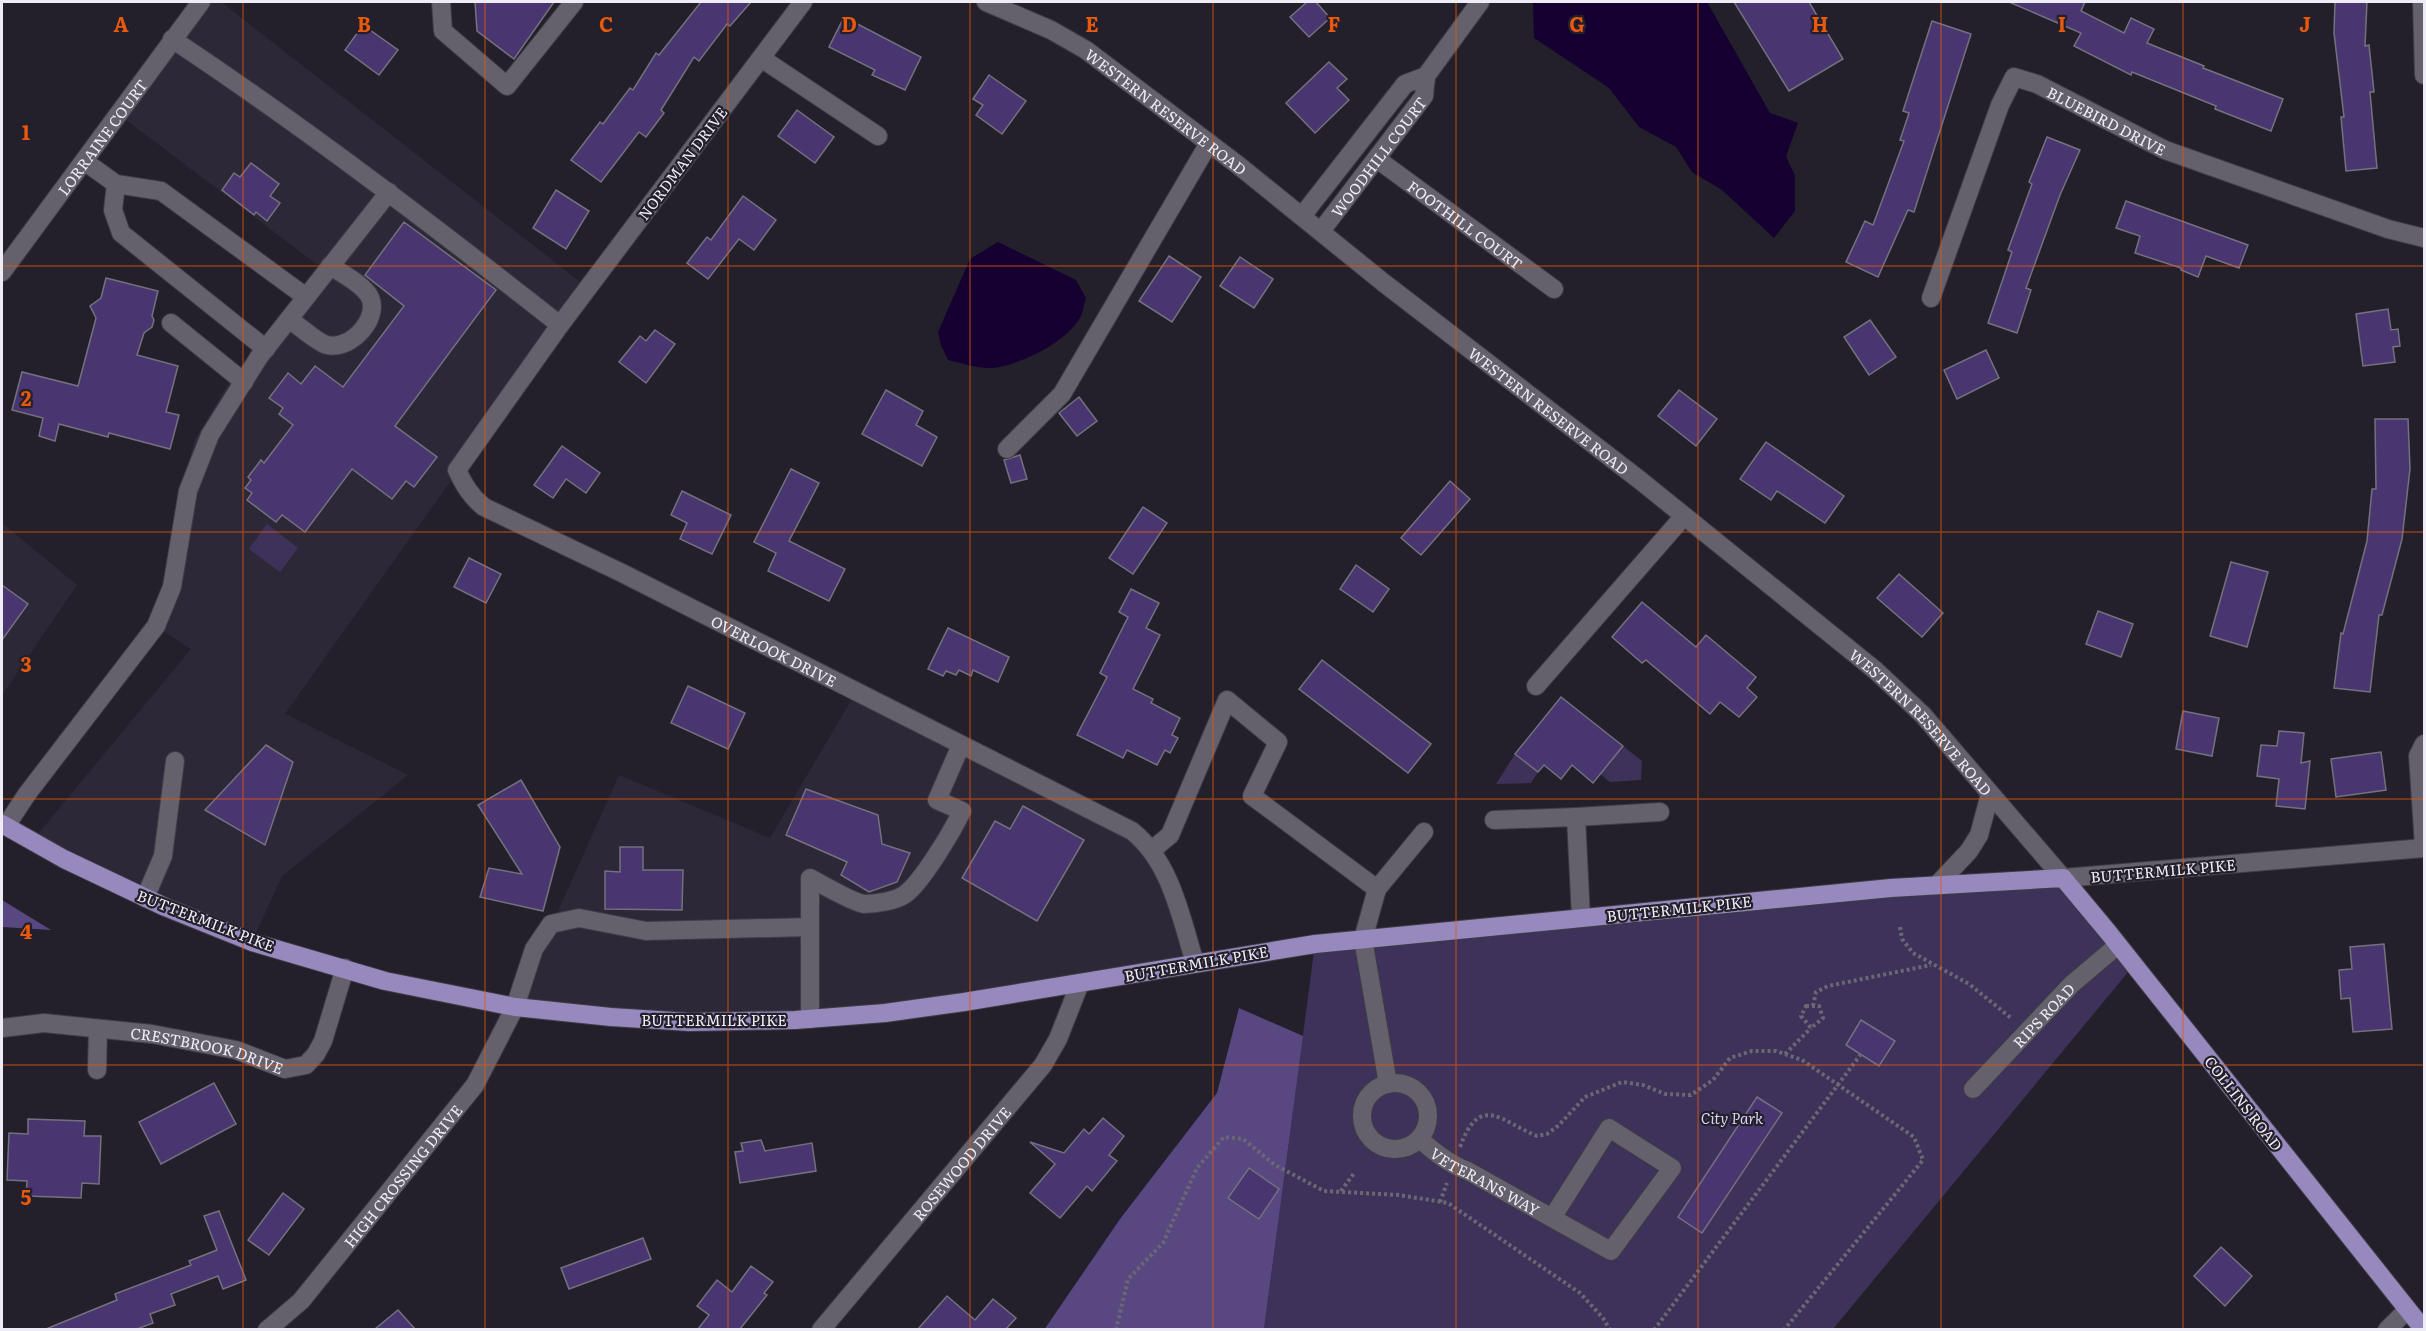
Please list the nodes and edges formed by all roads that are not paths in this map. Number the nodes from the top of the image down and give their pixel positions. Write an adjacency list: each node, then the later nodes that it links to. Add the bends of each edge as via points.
1 (201, 2): 8 (street, LORRAINE COURT)
2 (441, 2): 3 (street, via 443,31 507,86)
3 (574, 2)
4 (803, 2): 9 (street, NORDMAN DRIVE)
5 (987, 2): 13 (street, WESTERN RESERVE ROAD, via 1086,50)
6 (1480, 2): 11 (street, WOODHILL COURT)
7 (2422, 2): 10 (street)
8 (172, 39): 15 (street, LORRAINE COURT); 17 (street, via 264,100)
9 (761, 57): 12 (street); 28 (street, NORDMAN DRIVE)
10 (2424, 75)
11 (1426, 76): 14 (street, WOODHILL COURT, via 1424,96); 18 (street, WOODHILL COURT, via 1405,84)
12 (878, 136)
13 (1209, 143): 18 (street, WESTERN RESERVE ROAD); 31 (street, via 1062,394)
14 (1377, 159): 19 (street, WOODHILL COURT); 23 (street, FOOTHILL COURT)
15 (84, 161): 16 (street); 22 (street, LORRAINE COURT)
16 (116, 184): 24 (street, via 161,191); 29 (street, via 113,210 122,233)
17 (389, 192): 21 (street); 28 (street)
18 (1302, 216): 19 (street, WESTERN RESERVE ROAD)
19 (1321, 231): 32 (street, WESTERN RESERVE ROAD)
20 (2424, 238): 25 (street, BLUEBIRD DRIVE, via 2388,229 2165,150 2037,84 2014,77 2000,105)
21 (330, 266): 24 (street); 26 (street, via 369,295 372,308 363,332 345,344 327,345)
22 (2, 272)
23 (1554, 289)
24 (306, 297): 26 (street)
25 (1931, 298)
26 (289, 319): 29 (street)
27 (171, 323): 30 (street)
28 (560, 325): 35 (street, OVERLOOK DRIVE, via 457,470 475,500)
29 (266, 349): 30 (street)
30 (244, 382): 41 (street, via 210,435 196,466 172,587 156,627)
31 (1007, 448)
32 (1684, 516): 33 (street); 37 (street, WESTERN RESERVE ROAD, via 1875,670 1923,715)
33 (1536, 686)
34 (2424, 744): 43 (street, via 2418,756)
35 (961, 745): 44 (street, OVERLOOK DRIVE, via 1132,831); 50 (street, via 937,800 962,811 918,880 904,895 862,904 810,878)
36 (175, 761): 48 (street, via 163,856)
37 (1990, 794): 45 (street, WESTERN RESERVE ROAD); 46 (street, via 1979,835)
38 (1660, 812): 39 (street)
39 (1576, 818): 40 (street); 49 (street)
40 (1494, 820)
41 (4, 825): 48 (main road, BUTTERMILK PIKE)
42 (1425, 832): 47 (street)
43 (2424, 847): 45 (street, BUTTERMILK PIKE)
44 (1152, 850): 47 (street, via 1170,835 1227,700 1278,742 1252,796); 53 (street, OVERLOOK DRIVE, via 1171,886)
45 (2063, 878): 46 (main road, BUTTERMILK PIKE); 52 (main road, COLLINS ROAD)
46 (1937, 885): 49 (main road, BUTTERMILK PIKE)
47 (1377, 889): 51 (street)
48 (145, 897): 54 (main road, BUTTERMILK PIKE, via 252,942)
49 (1581, 918): 51 (main road, BUTTERMILK PIKE)
50 (810, 927): 56 (street, HIGH CROSSING DRIVE, via 646,931 579,918 551,924 534,949); 57 (street)
51 (1362, 939): 53 (main road, BUTTERMILK PIKE); 61 (street)
52 (2118, 945): 62 (street, RIPS ROAD, via 2072,984); 65 (main road, COLLINS ROAD)
53 (1195, 963): 55 (main road, BUTTERMILK PIKE)
54 (345, 968): 56 (main road, BUTTERMILK PIKE, via 385,981); 59 (street, CRESTBROOK DRIVE, via 323,1041 306,1065 285,1069 236,1050 152,1034)
55 (1080, 983): 57 (main road, BUTTERMILK PIKE, via 908,1010); 67 (street, ROSEWOOD DRIVE, via 1043,1065)
56 (515, 1007): 57 (main road, BUTTERMILK PIKE, via 690,1022); 66 (street, HIGH CROSSING DRIVE, via 475,1085 301,1301)
57 (810, 1018)
58 (2, 1028): 59 (street, CRESTBROOK DRIVE, via 44,1023)
59 (98, 1029): 60 (street)
60 (97, 1070)
61 (1388, 1084): 63 (street, VETERANS WAY, via 1408,1086 1424,1099 1429,1119); 63 (street, VETERANS WAY, via 1368,1096 1363,1107 1364,1130 1376,1143 1391,1149 1402,1149)
62 (1973, 1089)
63 (1420, 1139): 64 (street, VETERANS WAY, via 1453,1165)
64 (1552, 1218): 64 (street, VETERANS WAY, via 1611,1251 1672,1168 1609,1128)
65 (2407, 1310): 68 (street); 69 (main road, COLLINS ROAD)
66 (267, 1329)
67 (821, 1329)
68 (2387, 1329)
69 (2424, 1329)

